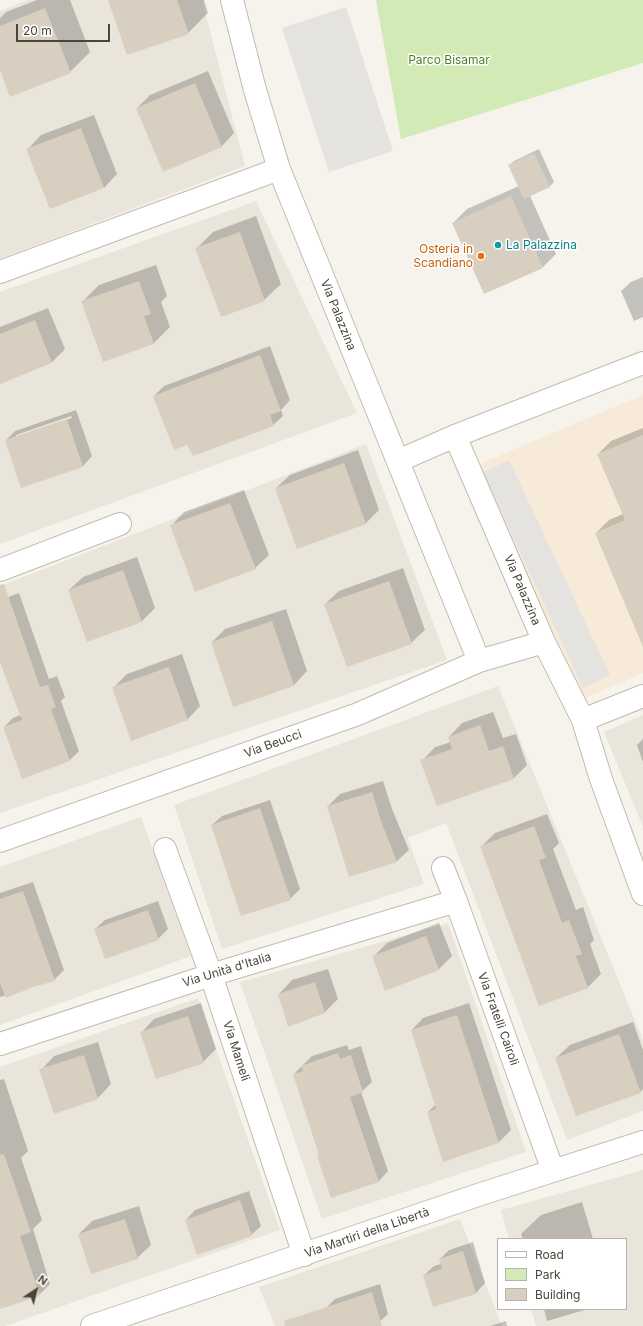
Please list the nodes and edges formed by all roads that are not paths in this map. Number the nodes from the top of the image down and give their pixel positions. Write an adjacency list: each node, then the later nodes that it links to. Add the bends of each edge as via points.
1 (232, 0): 2 (street, Via Palazzina)
2 (279, 169): 3 (street); 6 (street, Via Palazzina)
3 (0, 272)
4 (643, 363): 5 (street)
5 (455, 436): 6 (street); 9 (street, Via Palazzina)
6 (398, 461): 10 (street, Via Palazzina)
7 (120, 524): 8 (street)
8 (0, 570)
9 (544, 642): 10 (street, Via Beucci); 12 (street, Via Palazzina)
10 (479, 661): 13 (street, Via Beucci, via 358,714)
11 (643, 696): 12 (street)
12 (583, 720): 16 (street, Via Palazzina, via 601,779)
13 (0, 841)
14 (165, 849): 18 (street, Via Mameli)
15 (443, 868): 17 (street, Via Fratelli Cairoli)
16 (643, 894)
17 (456, 901): 18 (street, Via Unità d'Italia); 21 (street, Via Fratelli Cairoli)
18 (211, 974): 19 (street, Via Unità d'Italia); 22 (street, Via Mameli)
19 (0, 1044)
20 (643, 1142): 21 (street, Via Martiri della Libertà)
21 (553, 1171): 22 (street, Via Martiri della Libertà)
22 (304, 1254): 23 (street, Via Martiri della Libertà)
23 (92, 1326)

